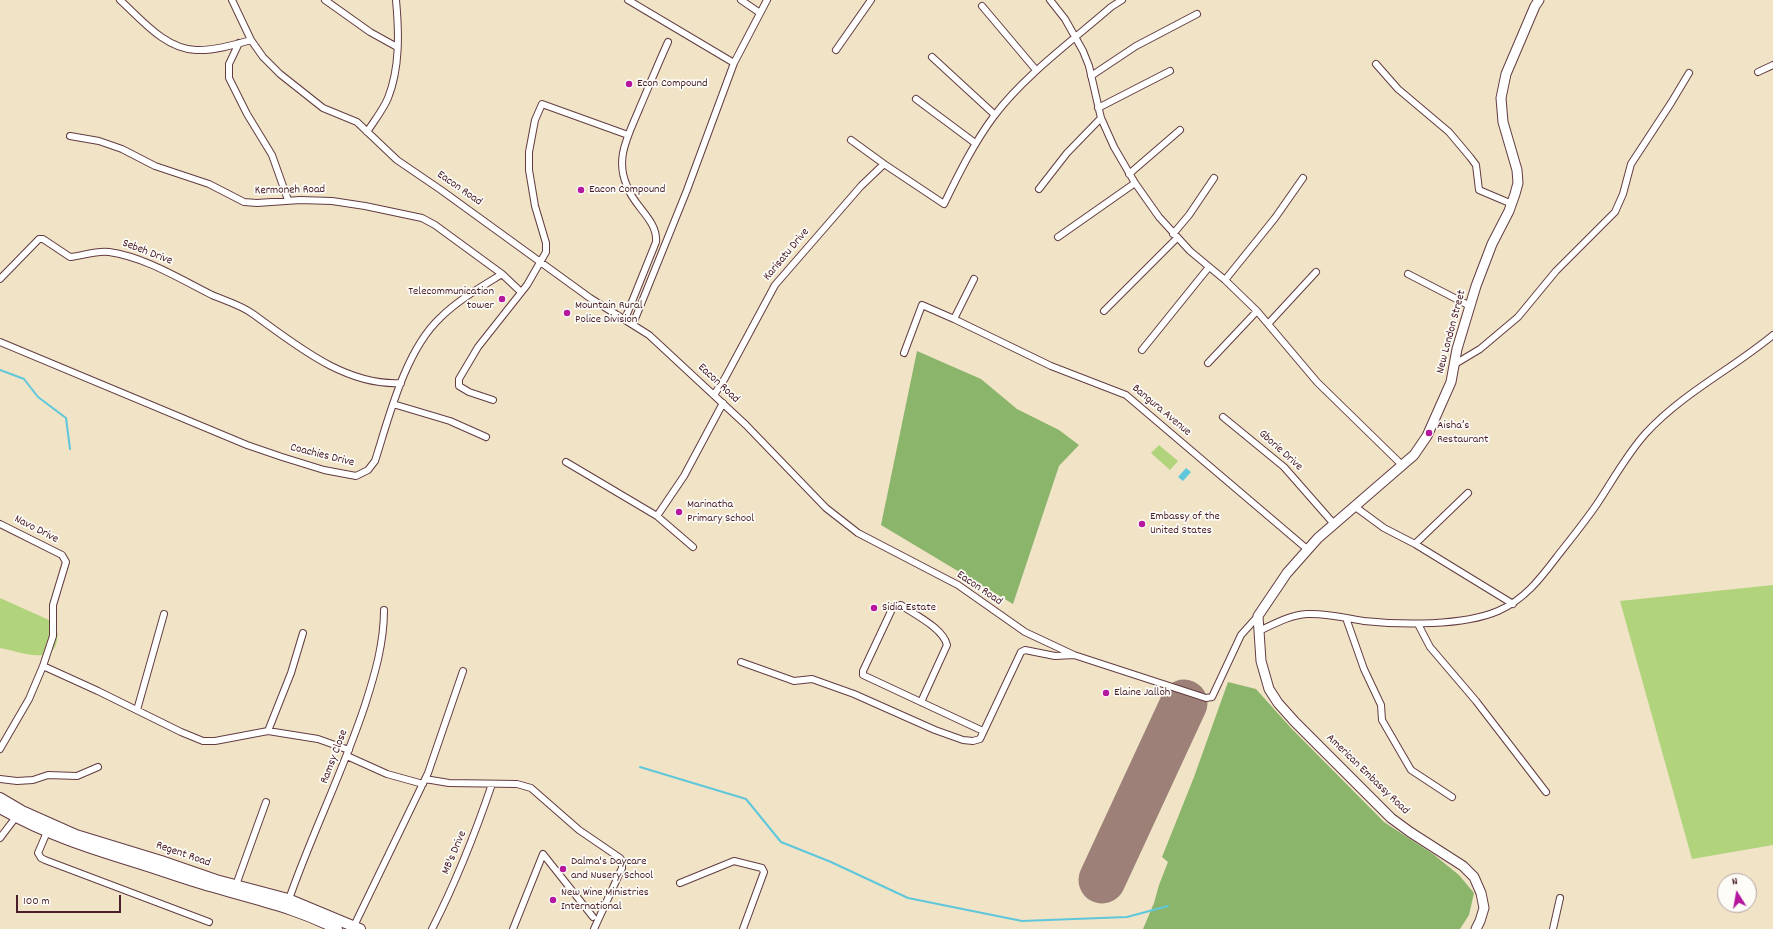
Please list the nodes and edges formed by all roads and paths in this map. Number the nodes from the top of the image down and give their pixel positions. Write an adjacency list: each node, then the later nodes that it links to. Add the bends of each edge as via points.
1 (121, 0): 18 (street, via 166,40 177,45 197,50)
2 (232, 0): 16 (street, Eacon Road)
3 (325, 0): 19 (street)
4 (396, 0): 19 (street)
5 (628, 0): 22 (street)
6 (741, 0): 13 (street)
7 (767, 0): 13 (street)
8 (871, 0): 20 (street)
9 (1050, 0): 15 (street)
10 (1122, 0): 15 (street)
11 (1539, 0): 47 (street, New London Street, via 1503,83 1501,98 1503,122 1517,170 1518,183)
12 (982, 6): 25 (street)
13 (760, 13): 22 (street)
14 (1196, 14): 29 (street, via 1136,46)
15 (1076, 36): 25 (street); 29 (street, via 1087,58)
16 (250, 40): 18 (street); 35 (street, Eacon Road, via 272,67 300,91 323,108 352,119)
17 (668, 42): 36 (street)
18 (239, 43): 46 (street, via 228,64 229,78 272,155)
19 (397, 48): 35 (street, via 388,99)
20 (836, 50)
21 (932, 57): 32 (street)
22 (734, 63): 64 (street, via 688,190)
23 (1376, 64): 47 (street, via 1398,89 1449,132 1470,156 1476,165 1479,190)
24 (1773, 65): 27 (street)
25 (1036, 70): 32 (street)
26 (1170, 71): 31 (street)
27 (1758, 72)
28 (1689, 73): 71 (street, via 1631,164 1615,212 1556,271 1518,317 1480,349)
29 (1091, 76): 31 (street)
30 (916, 99): 39 (street)
31 (1098, 108): 33 (street)
32 (995, 114): 39 (street)
33 (1100, 118): 41 (street); 45 (street, via 1067,153)
34 (1180, 130): 41 (street)
35 (367, 132): 50 (street, Eacon Road, via 397,160)
36 (628, 135): 50 (street, via 542,104 535,120 529,152 531,187 547,248); 62 (street, via 622,167 626,186 652,224 657,236)
37 (70, 136): 46 (street, Kermoneh Road, via 99,141 122,149 155,166 209,184 244,202)
38 (852, 140): 40 (street)
39 (975, 143): 40 (street, via 944,204)
40 (884, 164): 73 (street, Karisatu Drive, via 861,186 775,285)
41 (1129, 174): 44 (street)
42 (1214, 178): 48 (street)
43 (1303, 178): 57 (street, via 1275,218)
44 (1134, 183): 48 (street); 49 (street)
45 (1039, 189)
46 (288, 200): 53 (street, Kermoneh Road, via 345,202 422,218 436,225)
47 (1512, 204): 59 (street, New London Street, via 1492,244)
48 (1175, 236): 51 (street); 60 (street)
49 (1058, 237)
50 (540, 263): 58 (street); 62 (street, Eacon Road)
51 (1209, 267): 57 (street); 68 (street)
52 (1316, 272): 65 (street)
53 (502, 274): 58 (street, Kermoneh Road); 72 (street, Coachies Drive, via 440,318 421,342)
54 (1408, 274): 59 (street)
55 (0, 279): 72 (street, Sebeh Drive, via 36,241 42,239 70,258 101,251 125,255 252,313 275,332 317,358 354,376 377,383)
56 (974, 279): 63 (street)
57 (1225, 280): 61 (street)
58 (521, 292): 74 (street, via 478,347 458,379 459,386)
59 (1470, 306): 71 (street, New London Street)
60 (1104, 311)
61 (1257, 311): 65 (street); 70 (street)
62 (625, 319): 64 (street, Eacon Road)
63 (954, 319): 69 (street, Bangura Avenue, via 920,306); 88 (street, Bangura Avenue, via 1051,366 1126,395)
64 (633, 324): 73 (street, Eacon Road, via 649,335)
65 (1268, 324): 80 (street, via 1317,382)
66 (1773, 335): 89 (street, via 1662,417 1632,450 1595,506 1544,573)
67 (0, 342): 76 (street, Coachies Drive, via 247,445 346,476 356,476 368,470 375,461)
68 (1142, 350)
69 (904, 353)
70 (1208, 363)
71 (1455, 364): 80 (street, New London Street, via 1451,382 1427,436 1414,455)
72 (401, 384): 76 (street, Coachies Drive)
73 (714, 395): 75 (street, Eacon Road)
74 (493, 400)
75 (723, 403): 83 (street, via 684,476); 97 (street, Eacon Road, via 826,508 858,533 958,585 1025,632)
76 (393, 404): 78 (street, via 450,421)
77 (1223, 417): 85 (street, Gborie Drive, via 1284,467)
78 (486, 437)
79 (566, 462): 83 (street)
80 (1402, 465): 82 (street, New London Street)
81 (1468, 493): 86 (street)
82 (1354, 506): 85 (street, New London Street); 86 (street, via 1384,528)
83 (657, 516): 87 (street)
84 (0, 524): 99 (street, Navo Drive, via 62,555 66,562 54,606 53,636)
85 (1334, 524): 88 (street, New London Street)
86 (1415, 544): 89 (street)
87 (693, 547)
88 (1307, 549): 92 (street, New London Street)
89 (1513, 604): 94 (street, via 1478,617)
90 (384, 610): 106 (street, Ramsy Close, via 378,663)
91 (164, 614): 102 (street)
92 (1258, 616): 95 (street, American Embassy Road); 97 (street, Eacon Road, via 1241,636 1212,697 1206,698)
93 (1346, 618): 94 (street); 95 (street, via 1306,614 1282,620); 112 (street, via 1361,664 1381,705 1382,720 1411,770)
94 (1418, 624): 111 (street, via 1430,646)
95 (1259, 631): 133 (street, American Embassy Road, via 1263,671 1269,689 1278,703 1391,818 1463,866 1474,877 1484,908)
96 (303, 633): 103 (street, via 291,673)
97 (1074, 655): 104 (street, via 1055,656 1025,650 1021,652)
98 (741, 662): 104 (street, via 794,681 812,679 963,740 980,739)
99 (43, 666): 102 (street); 105 (street, via 29,699)
100 (464, 671): 109 (street)
101 (921, 702): 101 (street, via 863,675 876,642 896,605 901,605 936,629 947,645); 104 (street)
102 (137, 710): 103 (street, via 203,741)
103 (268, 731): 106 (street, via 318,739)
104 (983, 731)
105 (0, 749)
106 (348, 753): 109 (street, via 387,774); 124 (street, Ramsy Close)
107 (98, 767): 108 (street, via 77,776 48,775 33,780 17,781)
108 (0, 779)
109 (424, 782): 110 (street); 127 (street)
110 (492, 784): 129 (street, MB's Drive, via 472,842 449,897); 131 (street, via 517,784 534,790 579,830 620,858 622,868)
111 (1546, 792)
112 (1452, 797)
113 (0, 798): 119 (main road, Regent Road, via 22,811)
114 (266, 802): 122 (street)
115 (0, 808): 116 (main road, Regent Road)
116 (16, 817): 117 (main road, Regent Road); 118 (street)
117 (47, 832): 119 (main road, Regent Road, via 86,848); 126 (street, via 38,853 41,858)
118 (0, 838)
119 (152, 863): 120 (main road, Regent Road)
120 (182, 873): 122 (main road, Regent Road); 124 (main road, Regent Road)
121 (680, 883): 132 (street, via 734,861 762,868 764,872)
122 (236, 886): 124 (main road, Regent Road)
123 (1560, 898): 134 (street)
124 (287, 903): 127 (main road, Regent Road); 128 (main road, Regent Road)
125 (593, 917): 130 (street, via 543,854)
126 (209, 922)
127 (356, 928)
128 (337, 929)
129 (432, 929)
130 (513, 929)
131 (594, 929)
132 (743, 929)
133 (1476, 929)
134 (1553, 929)

